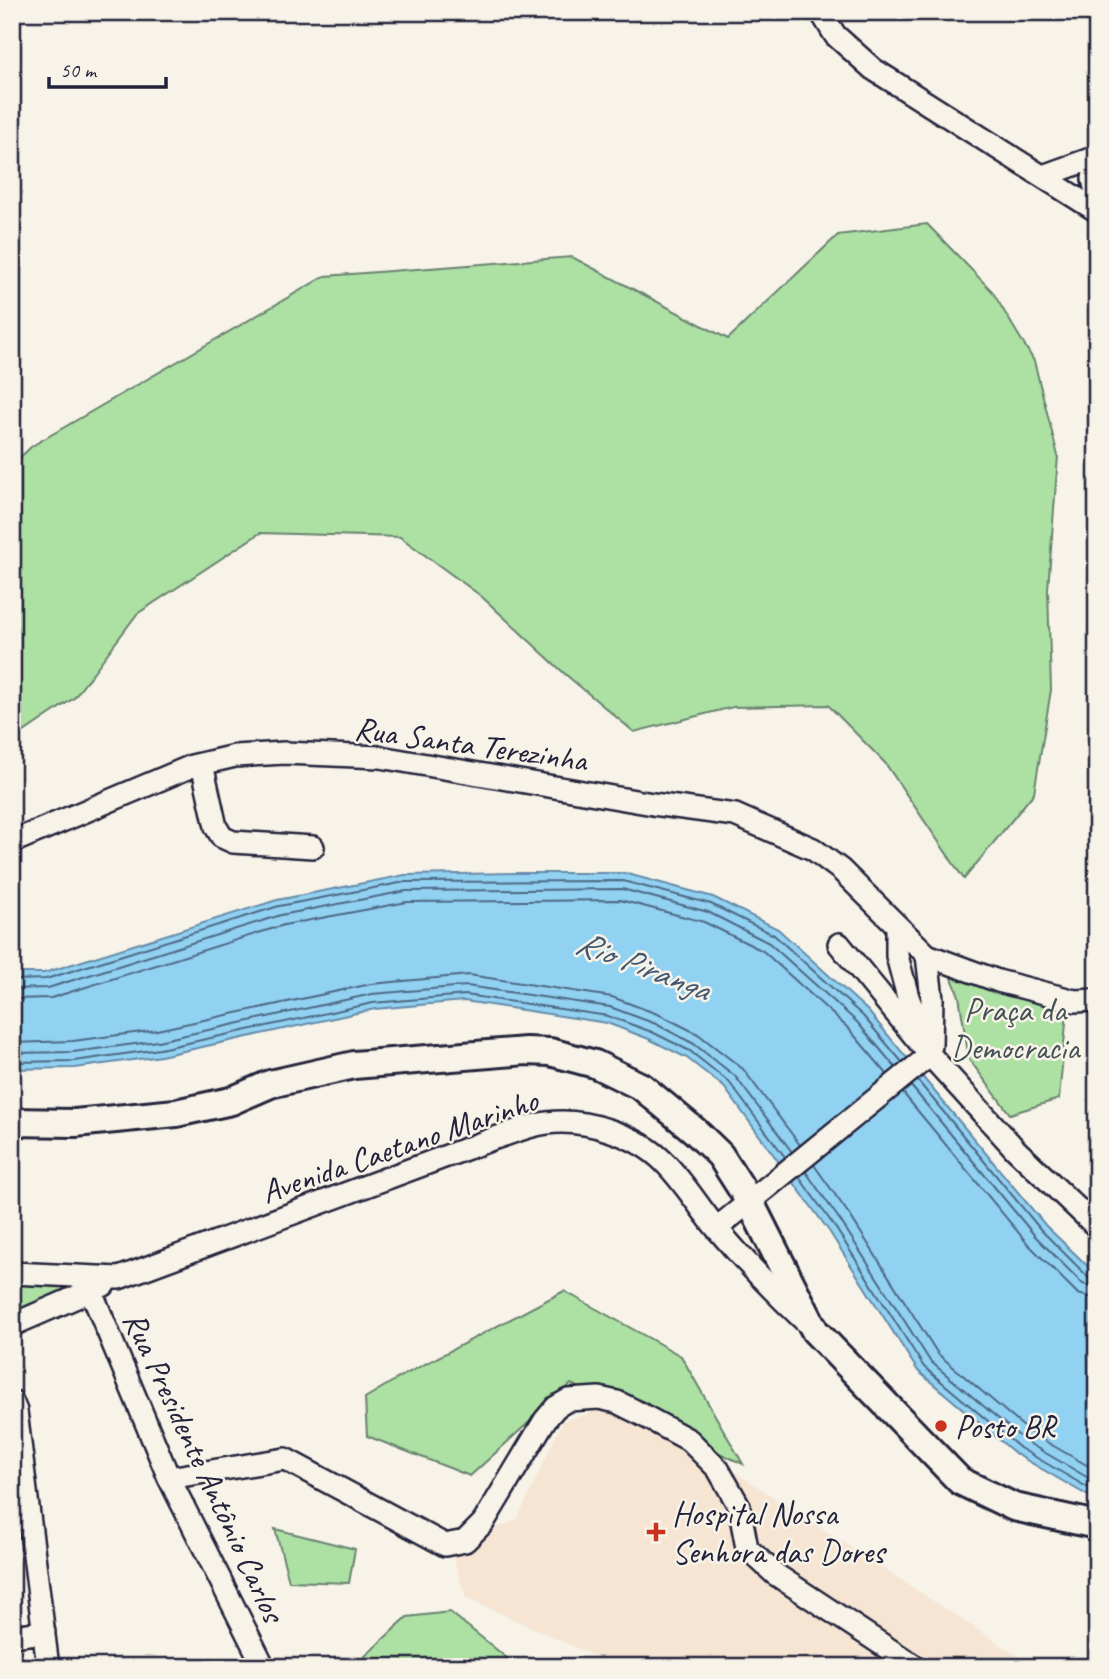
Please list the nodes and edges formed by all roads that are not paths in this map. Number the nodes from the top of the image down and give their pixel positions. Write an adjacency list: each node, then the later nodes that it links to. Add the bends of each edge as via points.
1 (821, 12): 3 (street, via 835,35 873,69)
2 (1097, 157): 3 (street); 4 (street, via 1093,179)
3 (1043, 176): 5 (street)
4 (1097, 197)
5 (1097, 211)
6 (202, 764): 7 (street, Rua Santa Terezinha); 8 (street, via 222,837 233,842); 9 (street, Rua Santa Terezinha, via 235,756 284,753 380,757 735,815 813,849 841,870)
7 (12, 842)
8 (313, 847)
9 (897, 928): 11 (street, Rua Santa Terezinha); 13 (street, via 897,957)
10 (839, 944): 13 (street)
11 (926, 955): 12 (street, via 998,981 1075,1001); 13 (street, via 933,999)
12 (1097, 1000)
13 (927, 1059): 15 (street); 16 (street)
14 (12, 1122): 15 (main road, via 176,1113 231,1101 270,1084 355,1065 550,1052 595,1064 642,1087 720,1156)
15 (750, 1202): 17 (street); 22 (main road)
16 (1097, 1227)
17 (717, 1228): 19 (street, Avenida Caetano Marinho, via 665,1163 639,1144 591,1126 545,1123); 22 (street, Avenida Caetano Marinho)
18 (12, 1273): 19 (street, Avenida Caetano Marinho)
19 (119, 1278): 20 (street)
20 (92, 1291): 21 (street); 24 (street, Rua Presidente Antônio Carlos)
21 (12, 1325)
22 (815, 1331): 25 (main road, via 960,1481 1014,1507)
23 (12, 1401): 26 (street)
24 (169, 1478): 29 (street, Rua Presidente Antônio Carlos); 30 (street, via 285,1459 446,1545 465,1541 483,1523 556,1407 581,1397 617,1402 689,1440 705,1454 739,1506 747,1548 775,1574)
25 (1097, 1525)
26 (44, 1632): 27 (street); 28 (street)
27 (12, 1636)
28 (48, 1667)
29 (264, 1667)
30 (916, 1667)

